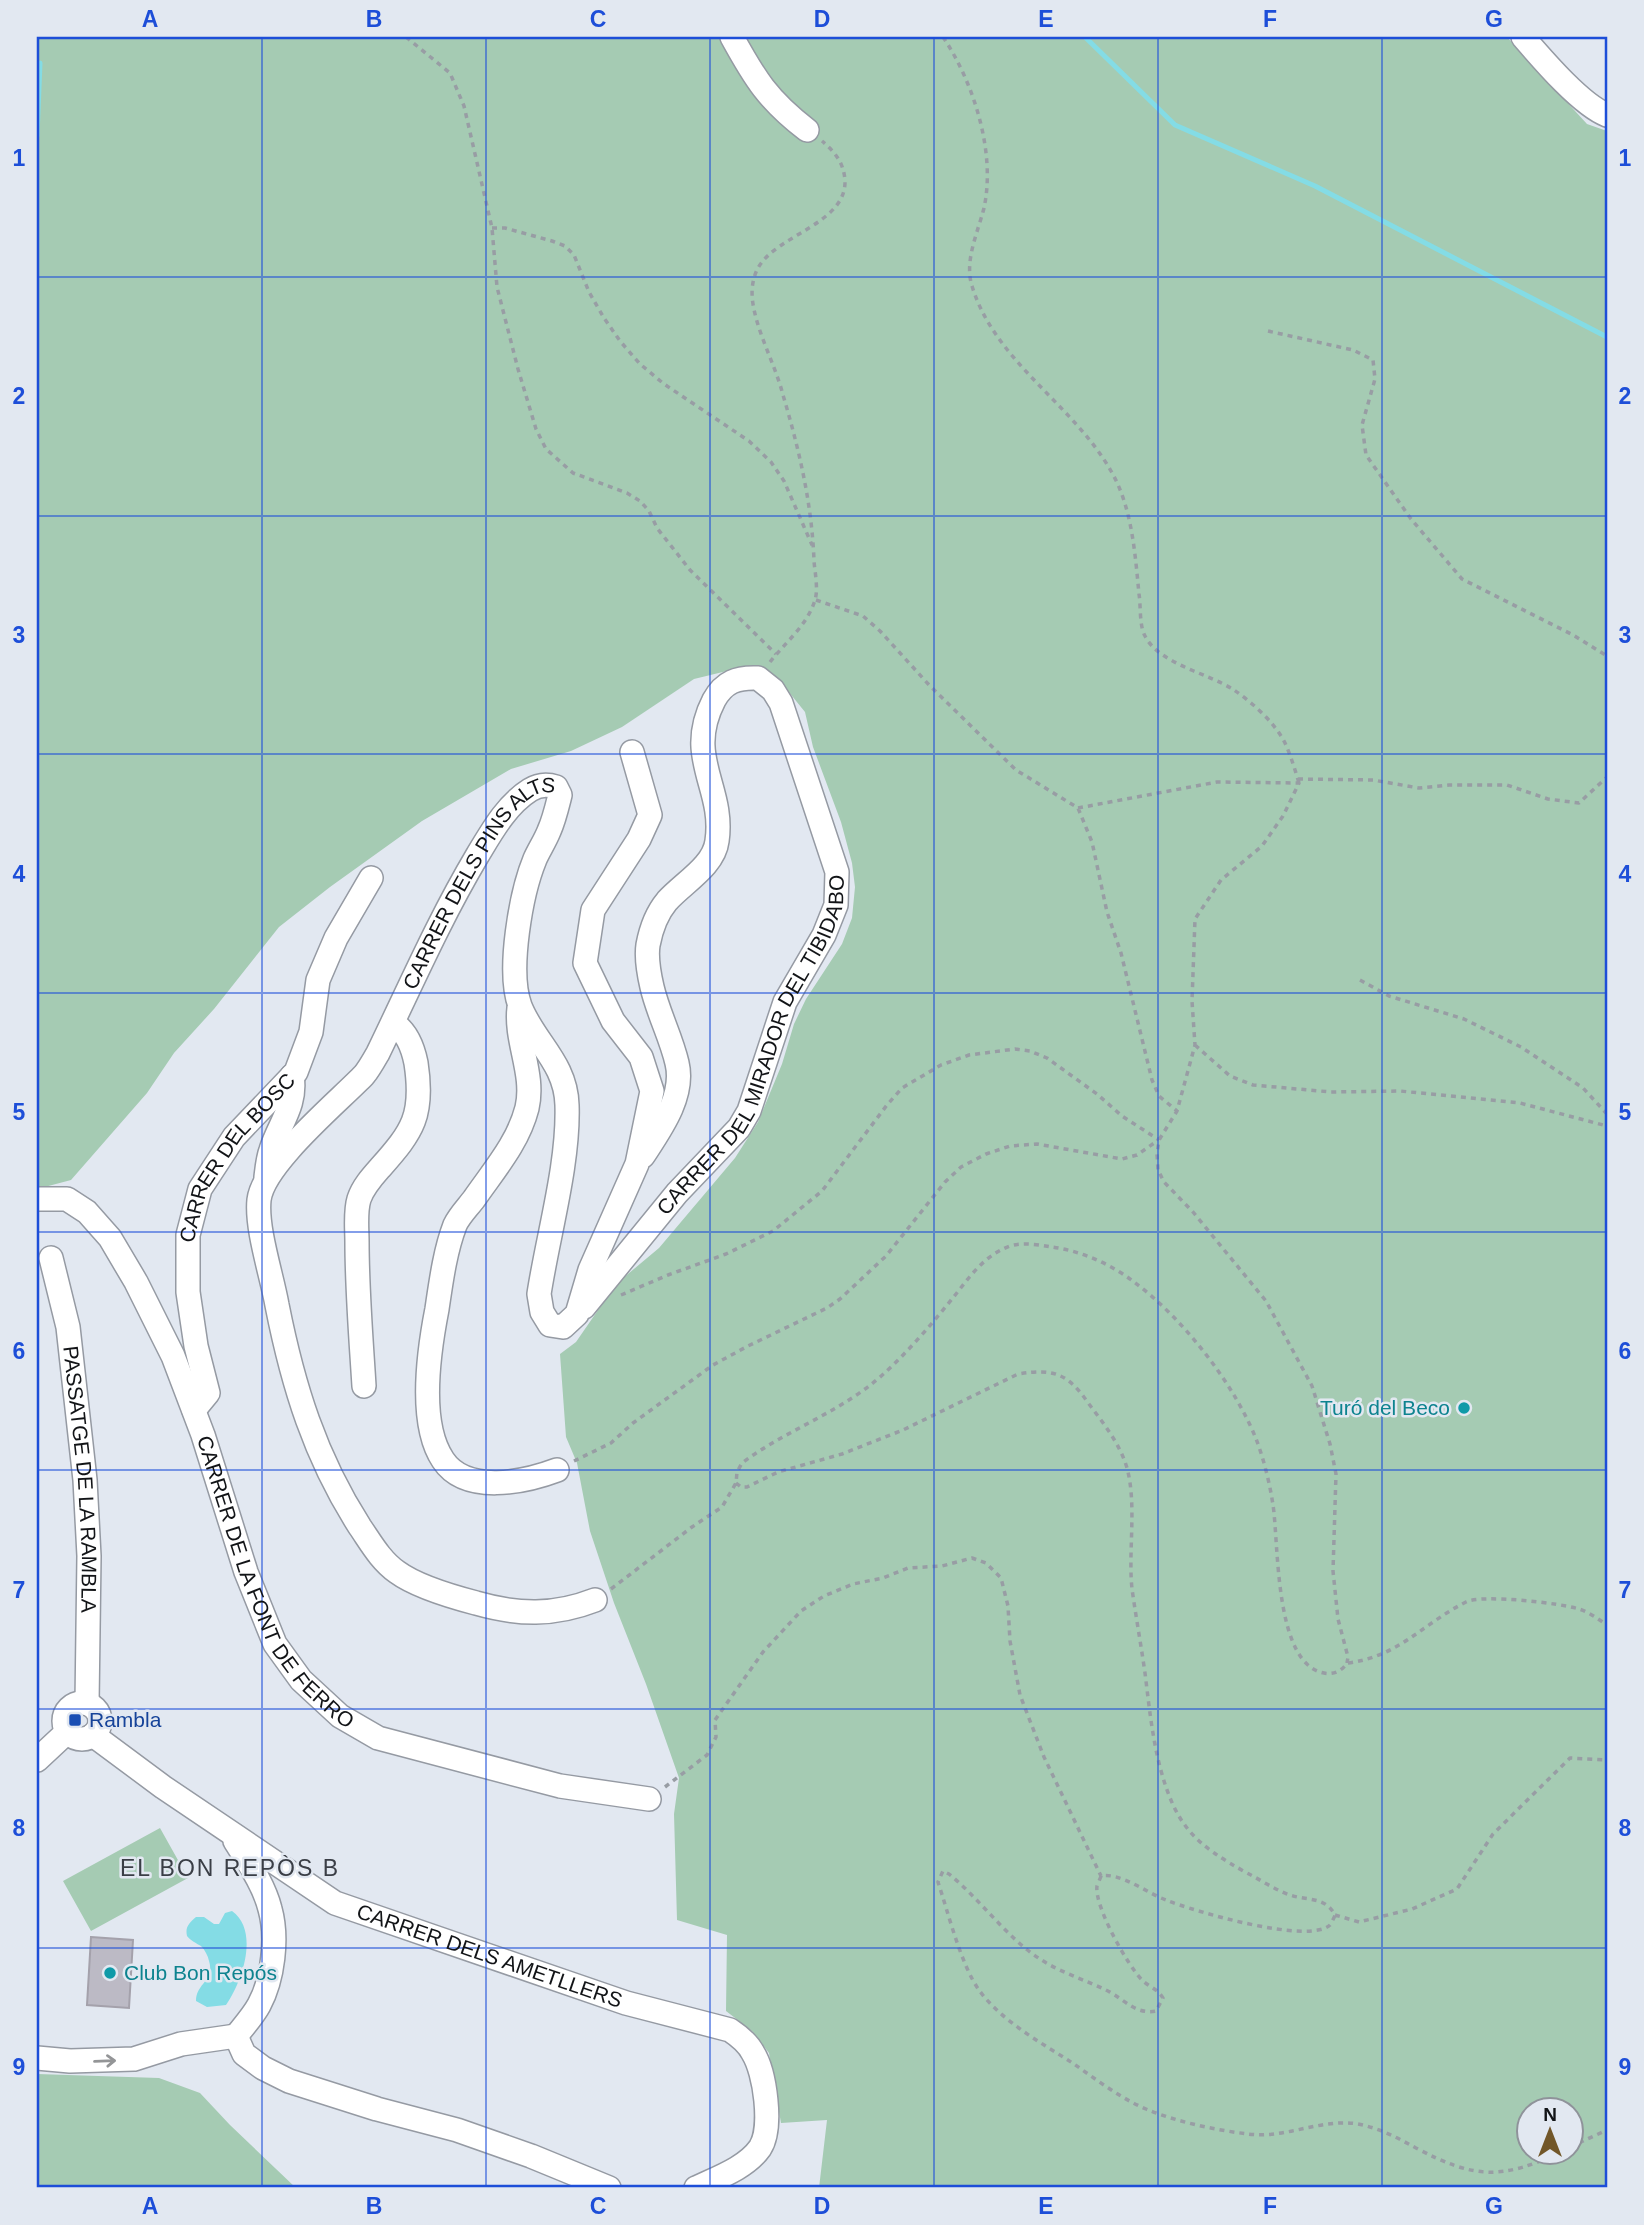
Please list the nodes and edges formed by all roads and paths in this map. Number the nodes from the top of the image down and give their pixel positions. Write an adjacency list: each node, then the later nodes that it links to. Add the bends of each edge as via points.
1 (406, 37): 7 (path, via 439,62 457,85)
2 (733, 37): 6 (street, via 766,94)
3 (943, 37): 14 (path, via 977,108 987,161 984,207 972,246 971,284 989,325 1033,380 1076,423 1111,471 1127,509 1144,635 1161,655 1233,690 1263,715 1285,742)
4 (1523, 37): 5 (street, via 1571,88)
5 (1607, 115)
6 (807, 130): 9 (path, via 838,158 845,186 838,204 825,217 759,266 752,296 802,466)
7 (492, 228): 9 (path, via 565,246 574,255 604,318 640,364 749,441 771,462); 10 (path, via 497,287 545,449 573,474 640,501 690,570 776,654)
8 (1268, 331): 11 (path, via 1353,350 1373,360 1375,379 1362,425 1366,455 1411,519 1462,579)
9 (814, 549): 10 (path)
10 (816, 600): 15 (path, via 863,617 1016,770)
11 (1607, 656)
12 (632, 752): 26 (street, via 650,815 593,910 585,963 613,1021 641,1057 652,1091)
13 (1607, 777): 14 (path, via 1579,803 1548,799 1507,785 1419,788 1373,780)
14 (1299, 781): 15 (path, via 1217,782); 20 (path, via 1262,846 1221,880 1195,919)
15 (1078, 808): 22 (path, via 1092,842 1152,1080 1159,1096)
16 (371, 878): 21 (street, CARRER DEL BOSC, via 318,979 311,1032)
17 (1360, 979): 23 (path, via 1389,996 1464,1019 1521,1047 1583,1088)
18 (520, 1005): 19 (street, CARRER DELS PINS ALTS, via 516,961 523,901 560,796 556,787 547,785 532,789 516,802 493,830 442,917); 31 (street, CARRER DELS PINS ALTS, via 564,1079 567,1105 564,1157 539,1294 542,1312 550,1325 563,1327); 34 (street, via 528,1105 505,1155 456,1224 432,1331 430,1419 444,1462 458,1474 504,1483)
19 (393, 1023): 27 (street, CARRER DELS PINS ALTS, via 365,1074 306,1133); 32 (street, via 409,1041 415,1059 418,1104 404,1141 367,1182 359,1199)
20 (1195, 1045): 22 (path); 24 (path, via 1230,1076 1253,1086 1399,1091 1520,1103)
21 (292, 1076): 27 (street, via 290,1110 271,1150); 33 (street, CARRER DEL BOSC, via 234,1137 200,1189 188,1235 188,1292 208,1393)
22 (1177, 1111): 25 (path)
23 (1607, 1114)
24 (1607, 1126)
25 (1159, 1140): 30 (path, via 1046,1058 1015,1049 969,1055 902,1088 822,1191 773,1231); 34 (path, via 1122,1159 1037,1144 1010,1146 961,1167 886,1256 840,1299 713,1365 611,1443); 38 (path, via 1158,1170 1164,1182 1265,1301 1311,1387 1336,1474 1333,1571)
26 (637, 1164): 31 (street, via 590,1270); 31 (street, CARRER DEL MIRADOR DEL TIBIDABO, via 660,1130 678,1084 678,1065 648,972 648,947 665,903 710,859 717,843 715,801 703,759 705,720 719,690 733,680 758,678 781,703 836,872 836,905 785,1002 749,1111 739,1128 677,1193)
27 (264, 1184): 36 (street, via 259,1200 261,1225 302,1408 323,1460 376,1551 397,1573 444,1594 497,1609 543,1613)
28 (37, 1199): 33 (street, CARRER DE LA FONT DE FERRO, via 67,1199 87,1212 110,1238 173,1356)
29 (51, 1258): 39 (street, PASSATGE DE LA RAMBLA, via 68,1327 85,1480)
30 (611, 1300)
31 (577, 1314)
32 (364, 1385)
33 (194, 1410): 44 (street, CARRER DE LA FONT DE FERRO, via 246,1572 275,1644 301,1680 340,1716 377,1738 434,1755 560,1786)
34 (557, 1470)
35 (736, 1483): 36 (path, via 722,1507); 38 (path, via 737,1472 750,1457 869,1386 993,1255 1027,1244 1065,1248 1134,1282 1177,1322 1222,1378 1247,1417 1268,1476 1278,1574 1295,1648 1304,1662 1324,1673 1344,1669); 47 (path, via 747,1487 778,1472 855,1449 1018,1374 1048,1372 1070,1381 1110,1433 1127,1469 1132,1587 1154,1742 1172,1805 1197,1841 1225,1860 1291,1895 1328,1905)
36 (595, 1600)
37 (1607, 1625): 38 (path, via 1581,1609 1536,1600 1469,1600 1399,1647 1367,1661)
38 (1347, 1663)
39 (87, 1703): 40 (street, via 75,1703 66,1710); 41 (street, via 96,1709 100,1720)
40 (67, 1732): 41 (street, via 82,1739); 42 (street)
41 (93, 1735): 45 (street, CARRER DELS AMETLLERS)
42 (37, 1760)
43 (1607, 1760): 47 (path, via 1570,1758 1493,1833 1457,1889 1412,1909 1359,1922)
44 (649, 1799): 46 (path, via 707,1755 716,1737 715,1720 763,1652 801,1611 853,1584 908,1568 972,1558 986,1563 1001,1578 1020,1695 1044,1757)
45 (230, 1833): 48 (street, via 270,1909 274,1952 260,2004); 54 (street, CARRER DELS AMETLLERS, via 335,1903 626,2003 730,2030 744,2040 754,2053 766,2102 761,2147 732,2171)
46 (1101, 1875): 47 (path, via 1119,1877 1193,1910 1270,1929 1321,1929); 52 (path, via 1098,1896 1108,1925 1135,1972 1163,1998 1156,2011 1134,2008 1038,1959 949,1874 943,1871 938,1882 967,1969 989,2004 1039,2042 1121,2096 1180,2120 1272,2135 1342,2123 1369,2126 1441,2161 1477,2172 1510,2172)
47 (1335, 1915)
48 (236, 2036): 49 (street, one-way to 48, via 70,2062 134,2059 181,2044); 53 (street, via 244,2054 289,2081 457,2130)
49 (37, 2058)
50 (1607, 2130): 51 (path)
51 (1584, 2141)
52 (1525, 2166)
53 (609, 2188)
54 (696, 2188)

